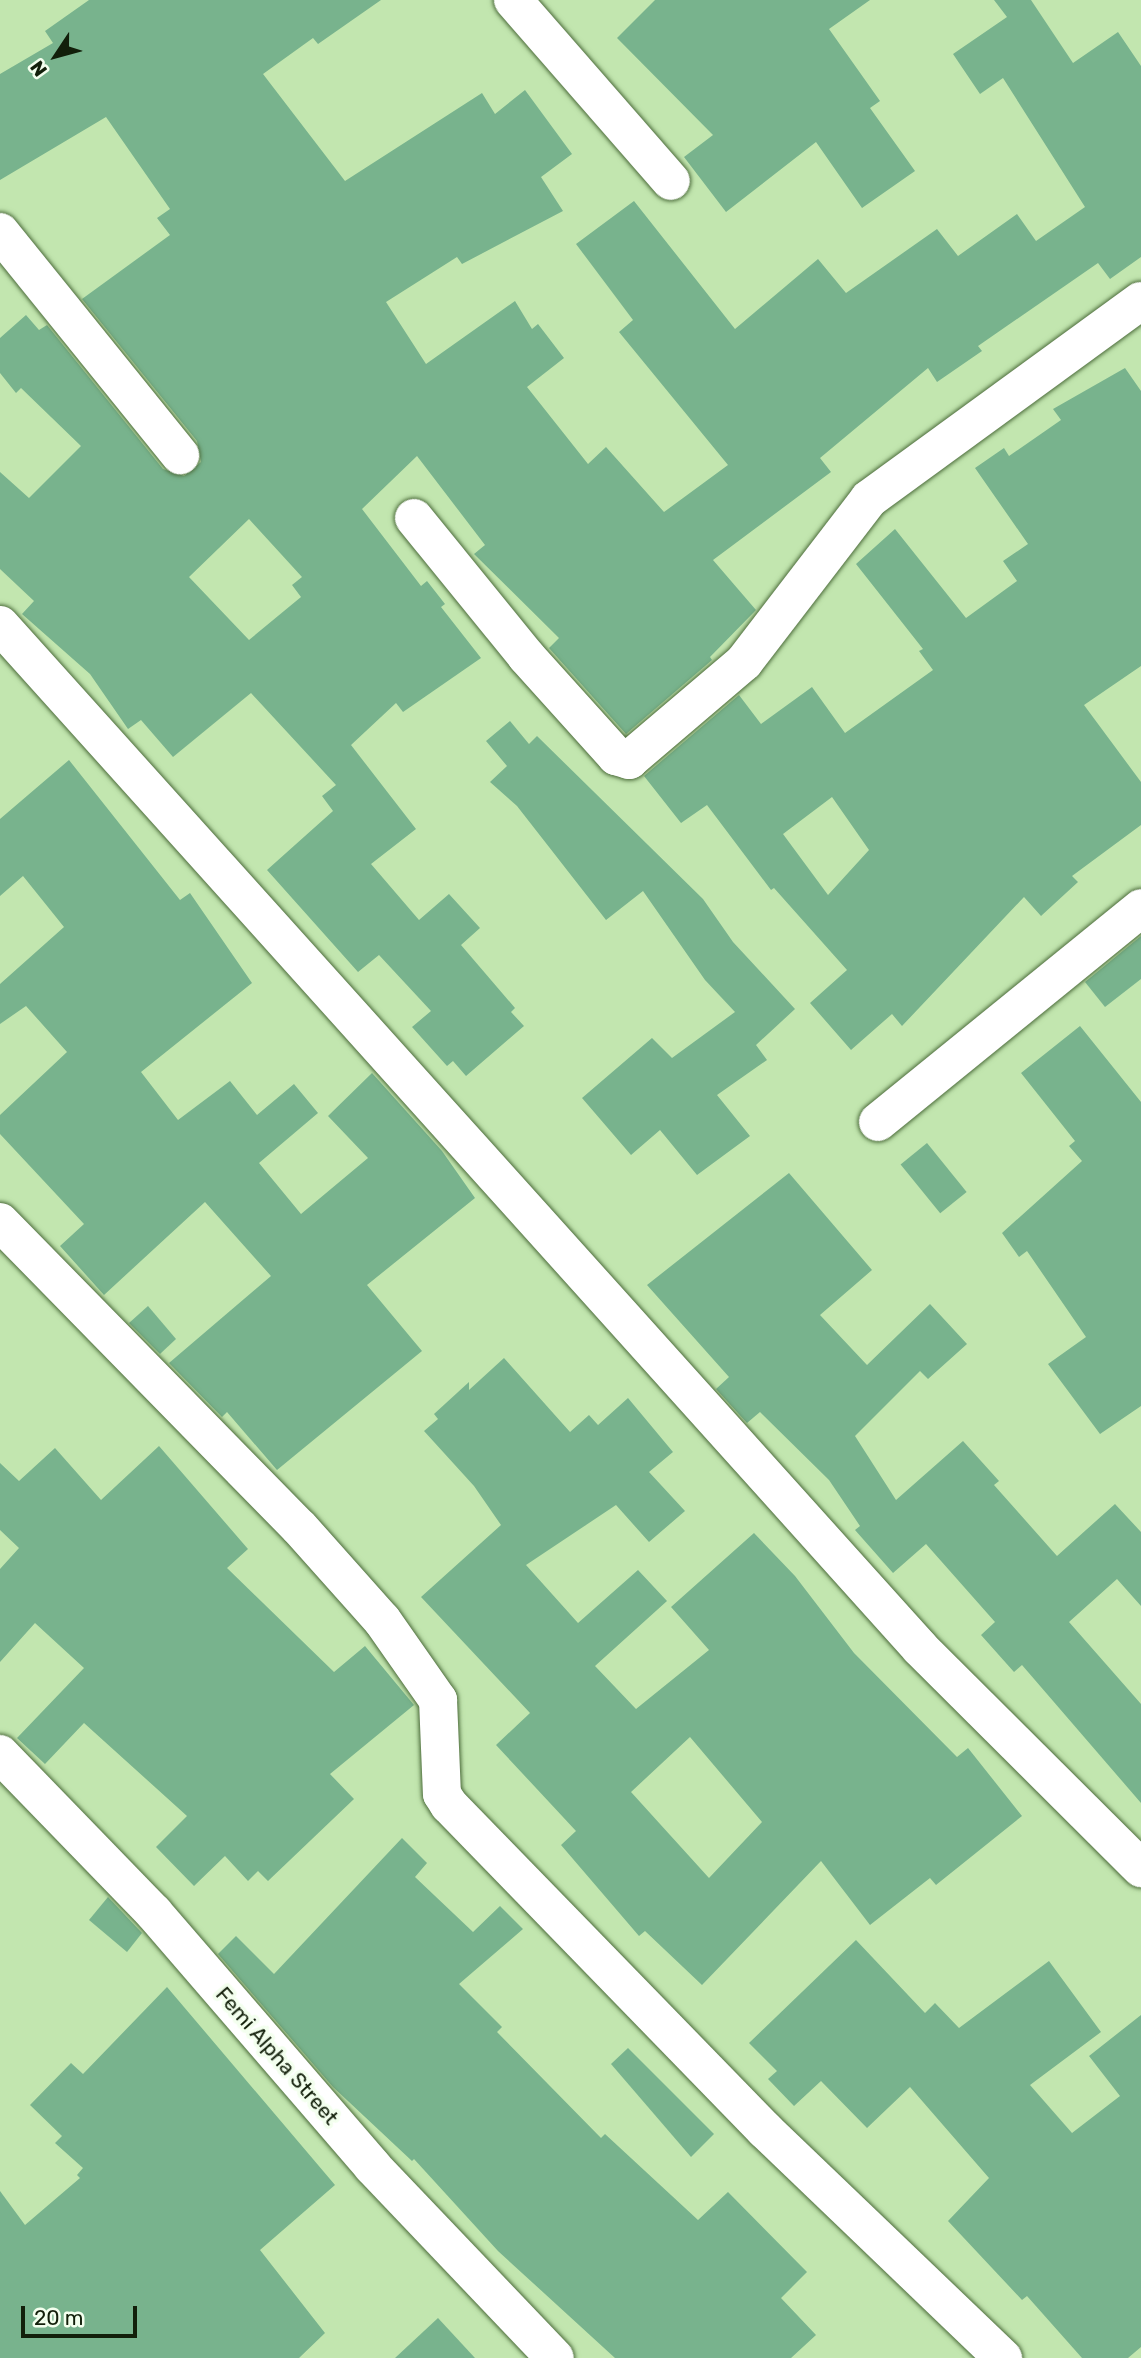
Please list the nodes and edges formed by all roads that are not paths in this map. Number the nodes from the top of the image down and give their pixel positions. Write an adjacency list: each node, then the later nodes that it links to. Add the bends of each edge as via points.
1 (513, 0): 2 (street)
2 (671, 181)
3 (0, 232): 5 (street)
4 (1141, 301): 6 (street, via 869,499 744,662 629,760 616,756 526,656)
5 (180, 455)
6 (414, 518)
7 (0, 625): 12 (street, via 920,1648)
8 (1141, 908): 9 (street)
9 (878, 1122)
10 (0, 1222): 14 (street, via 299,1527 382,1620 438,1700 442,1794 449,1805 765,2130)
11 (0, 1754): 13 (street, Femi Alpha Street, via 154,1913 372,2166)
12 (1141, 1868)
13 (555, 2358)
14 (1003, 2358)

